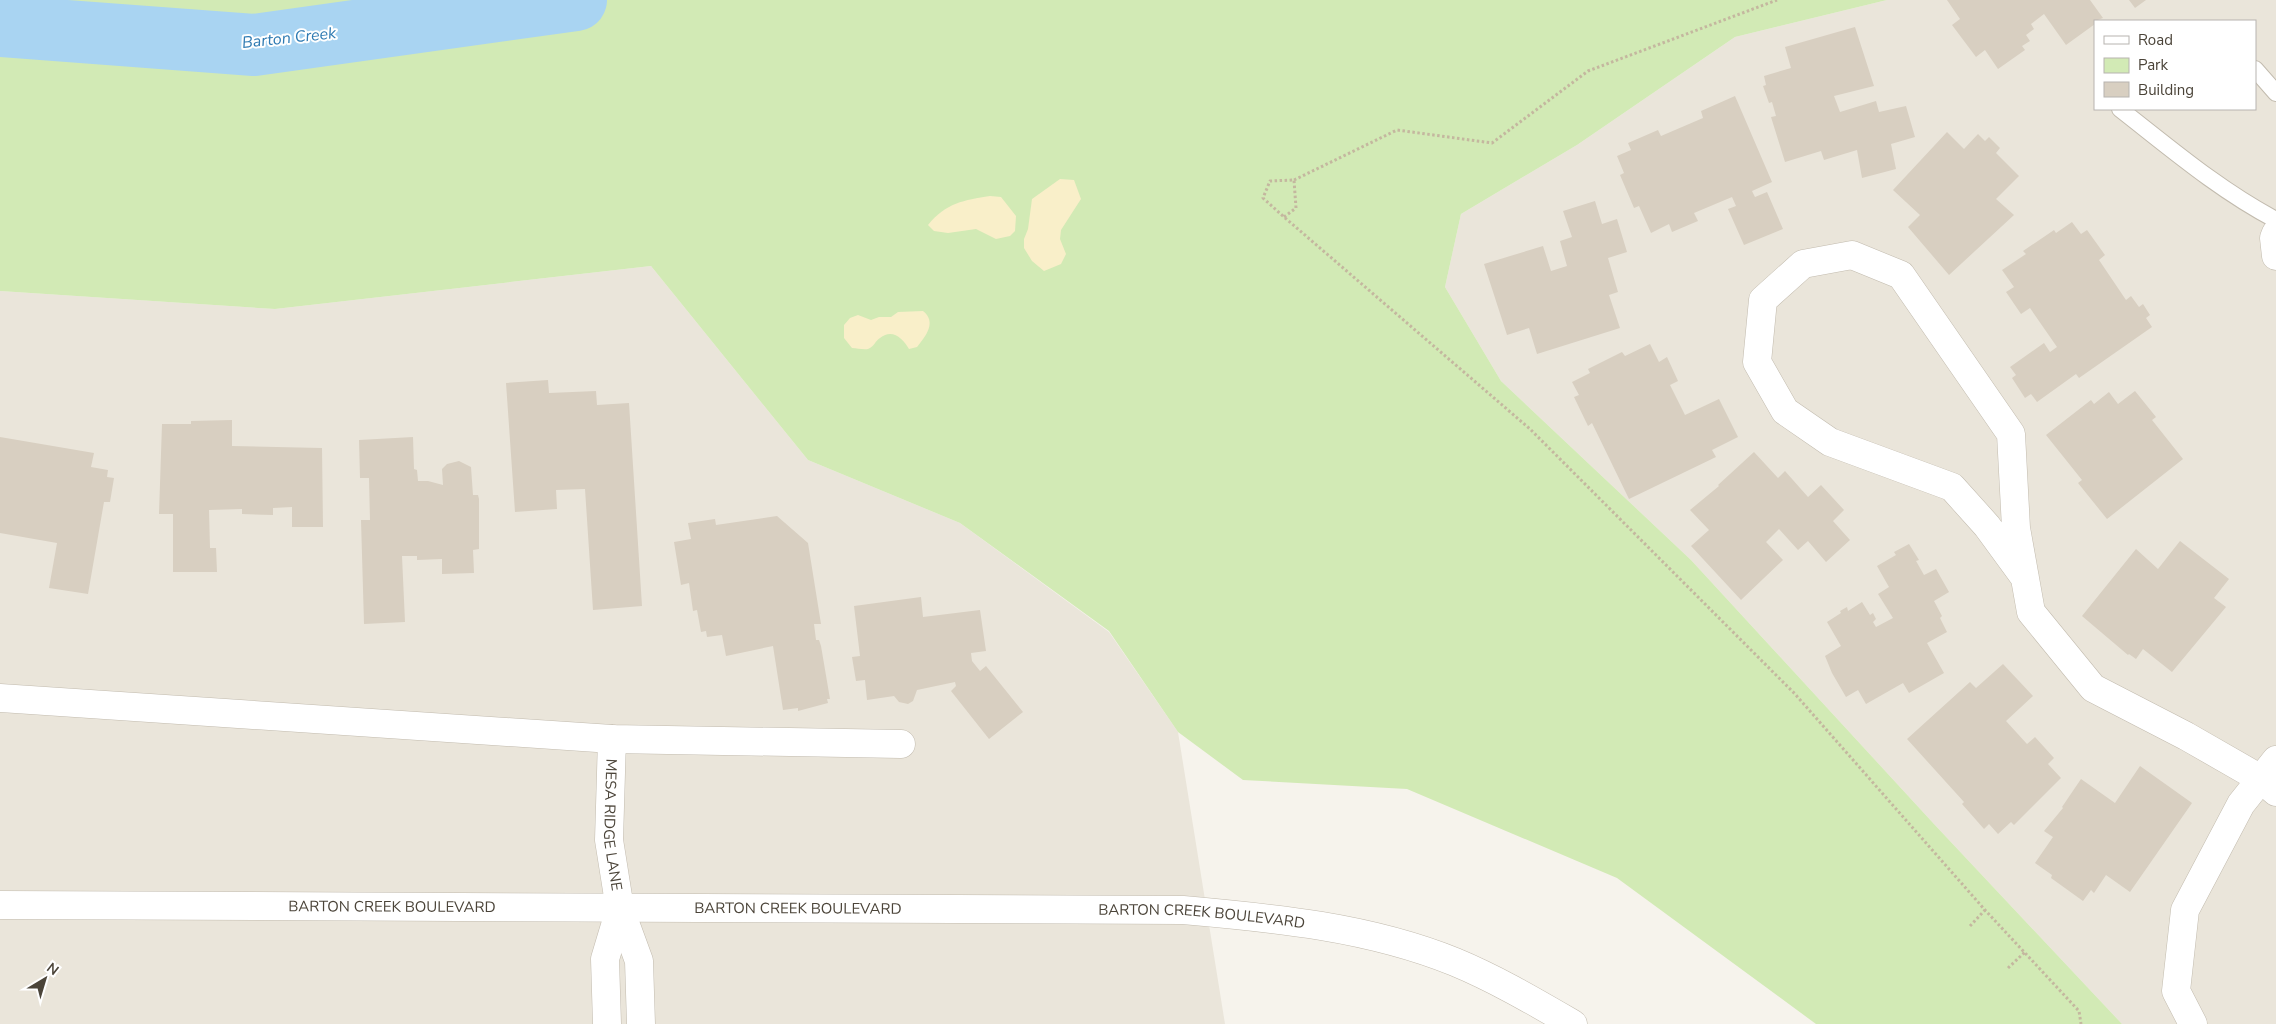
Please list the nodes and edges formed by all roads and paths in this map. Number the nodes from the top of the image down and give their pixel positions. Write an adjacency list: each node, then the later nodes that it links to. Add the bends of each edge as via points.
1 (1778, 0): 5 (path, via 1588,71 1492,143 1397,130)
2 (2256, 70): 3 (lane)
3 (2276, 92)
4 (2121, 110): 7 (lane, via 2210,180)
5 (1294, 180): 6 (path, via 1296,208); 6 (path, via 1270,181 1263,198)
6 (1284, 216): 17 (path, via 1530,429 1796,694)
7 (2276, 220)
8 (2276, 233): 9 (street)
9 (2276, 256)
10 (2024, 578): 10 (street, via 2016,528 2011,434 1901,275 1852,255 1803,264 1763,300 1757,362 1785,410 1830,442 1952,487 1987,526); 14 (street, via 2031,612 2094,688)
11 (0, 698): 12 (street)
12 (612, 739): 13 (street); 16 (street, MESA RIDGE LANE, via 609,840)
13 (901, 744)
14 (2271, 777): 25 (street, via 2241,804 2185,910 2176,991)
15 (0, 905): 16 (street, BARTON CREEK BOULEVARD)
16 (620, 909): 21 (street, MESA RIDGE LANE, via 605,959); 22 (street, MESA RIDGE LANE, via 640,961); 23 (street, BARTON CREEK BOULEVARD, via 1173,910 1261,917 1324,926 1392,941 1455,962)
17 (1985, 910): 18 (path); 19 (path)
18 (1970, 926)
19 (2025, 952): 20 (path); 24 (path, via 2079,1011)
20 (2008, 968)
21 (607, 1024)
22 (641, 1024)
23 (1573, 1024)
24 (2081, 1024)
25 (2193, 1024)

